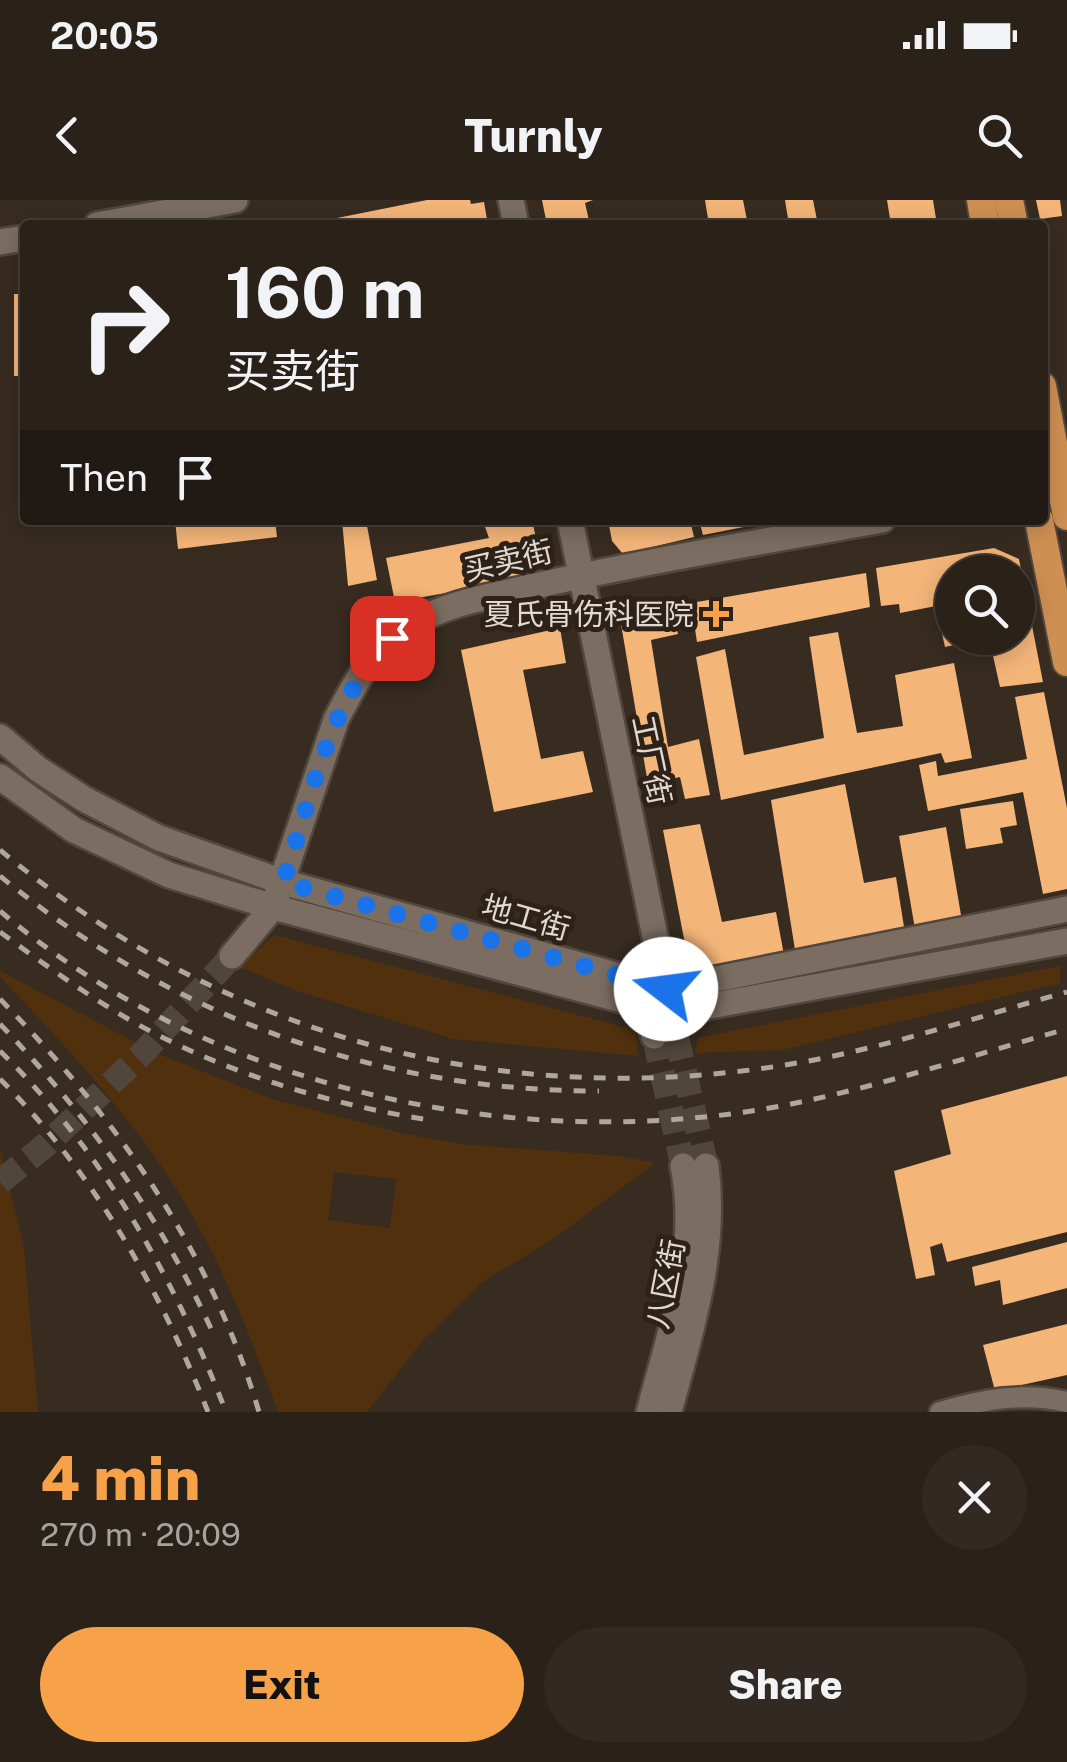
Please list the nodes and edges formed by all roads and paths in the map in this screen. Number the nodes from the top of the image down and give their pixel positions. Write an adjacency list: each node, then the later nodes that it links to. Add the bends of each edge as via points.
1 (235, 200): 2 (main road)
2 (125, 220)
3 (1048, 426): 4 (highway)
4 (1057, 487): 5 (highway)
5 (1067, 516)
6 (571, 525): 9 (main road, 工厂街)
7 (855, 525): 9 (main road, 买卖街)
8 (1040, 525): 10 (highway)
9 (581, 576): 13 (main road, 买卖街, via 438,610 375,655 336,720); 17 (main road, 工厂街)
10 (1067, 662)
11 (0, 737): 13 (main road, 地工街, via 38,769 122,820)
12 (0, 777): 13 (main road, 地工街, via 74,830 142,864)
13 (278, 895): 16 (main road, 买卖街); 17 (main road, 地工街)
14 (1067, 910): 17 (main road, 地工街)
15 (1067, 941): 17 (main road, 地工街)
16 (232, 956)
17 (663, 1016)
18 (1067, 1402): 21 (street, via 1012,1396)
19 (648, 1412): 20 (main road, 八区街, via 687,1257 694,1166 710,1195 708,1252)
20 (669, 1412)
21 (940, 1412)

